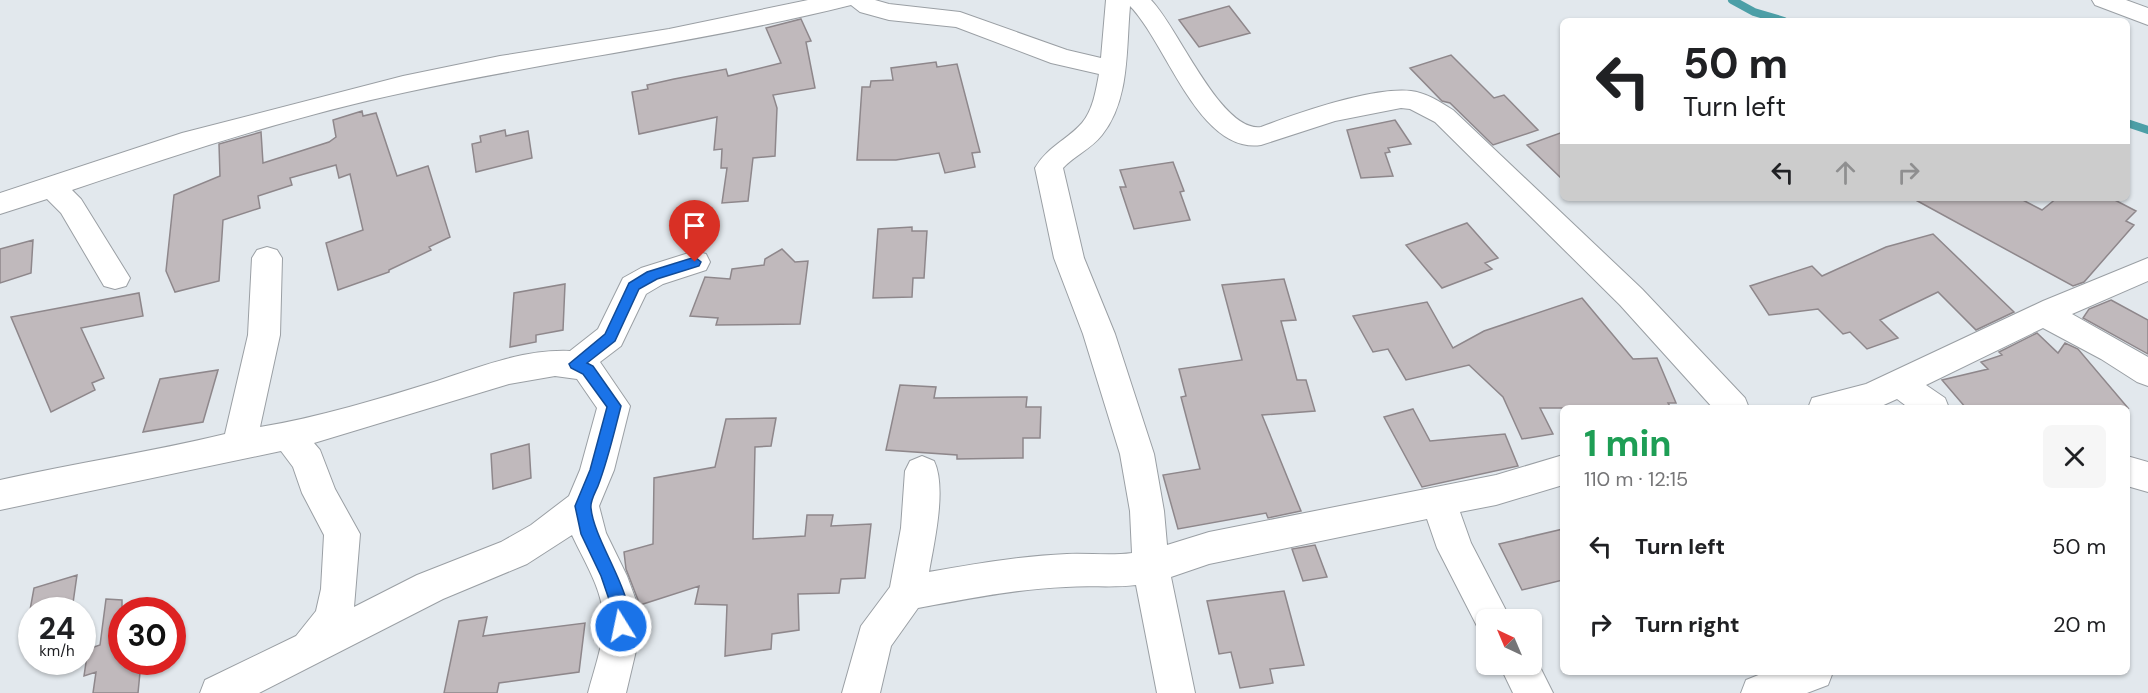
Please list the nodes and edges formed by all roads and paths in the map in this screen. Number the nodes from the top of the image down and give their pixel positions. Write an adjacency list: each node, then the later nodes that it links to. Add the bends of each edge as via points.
1 (843, 0): 8 (street, via 669,37 403,84 192,140)
2 (859, 0): 7 (street, via 889,12 960,20 1060,57)
3 (1118, 0): 7 (street)
4 (1137, 0): 18 (street, via 1158,20 1184,72 1234,132 1250,137 1265,135 1336,112 1408,99 1443,116 1639,305)
5 (2104, 0): 6 (street)
6 (2148, 17)
7 (1112, 69): 30 (street, via 1099,120 1091,131 1053,159 1049,168 1069,258 1099,334 1137,454)
8 (52, 187): 9 (street); 13 (street, via 71,206)
9 (0, 204)
10 (267, 258): 22 (street, via 264,335)
11 (695, 262): 15 (street, via 634,286 610,337)
12 (2148, 269): 14 (street)
13 (115, 278)
14 (2044, 314): 16 (street); 17 (street)
15 (576, 364): 21 (street, via 508,370); 29 (street, via 588,370 614,406 597,470)
16 (2148, 373)
17 (1900, 383): 19 (street, via 1874,396); 20 (street)
18 (1730, 405)
19 (1836, 405)
20 (1929, 405)
21 (288, 436): 22 (street); 33 (street, via 308,460 319,493 342,534 333,618)
22 (239, 444): 27 (street, via 170,462 87,475)
23 (922, 471): 31 (street, via 919,528)
24 (1560, 471): 28 (street)
25 (2130, 472): 26 (street)
26 (2148, 477)
27 (0, 495)
28 (1439, 502): 30 (street, via 1209,548); 32 (street, via 1455,548)
29 (582, 506): 33 (street, via 544,536 514,553 430,587); 37 (street, via 589,534 622,614)
30 (1151, 567): 31 (street, via 1008,575); 39 (street)
31 (907, 593): 38 (street, via 874,639)
32 (1487, 609)
33 (309, 649): 36 (street)
34 (1524, 675): 40 (street)
35 (1806, 675): 41 (street)
36 (219, 693)
37 (607, 693)
38 (861, 693)
39 (1176, 693)
40 (1534, 693)
41 (1760, 693)

